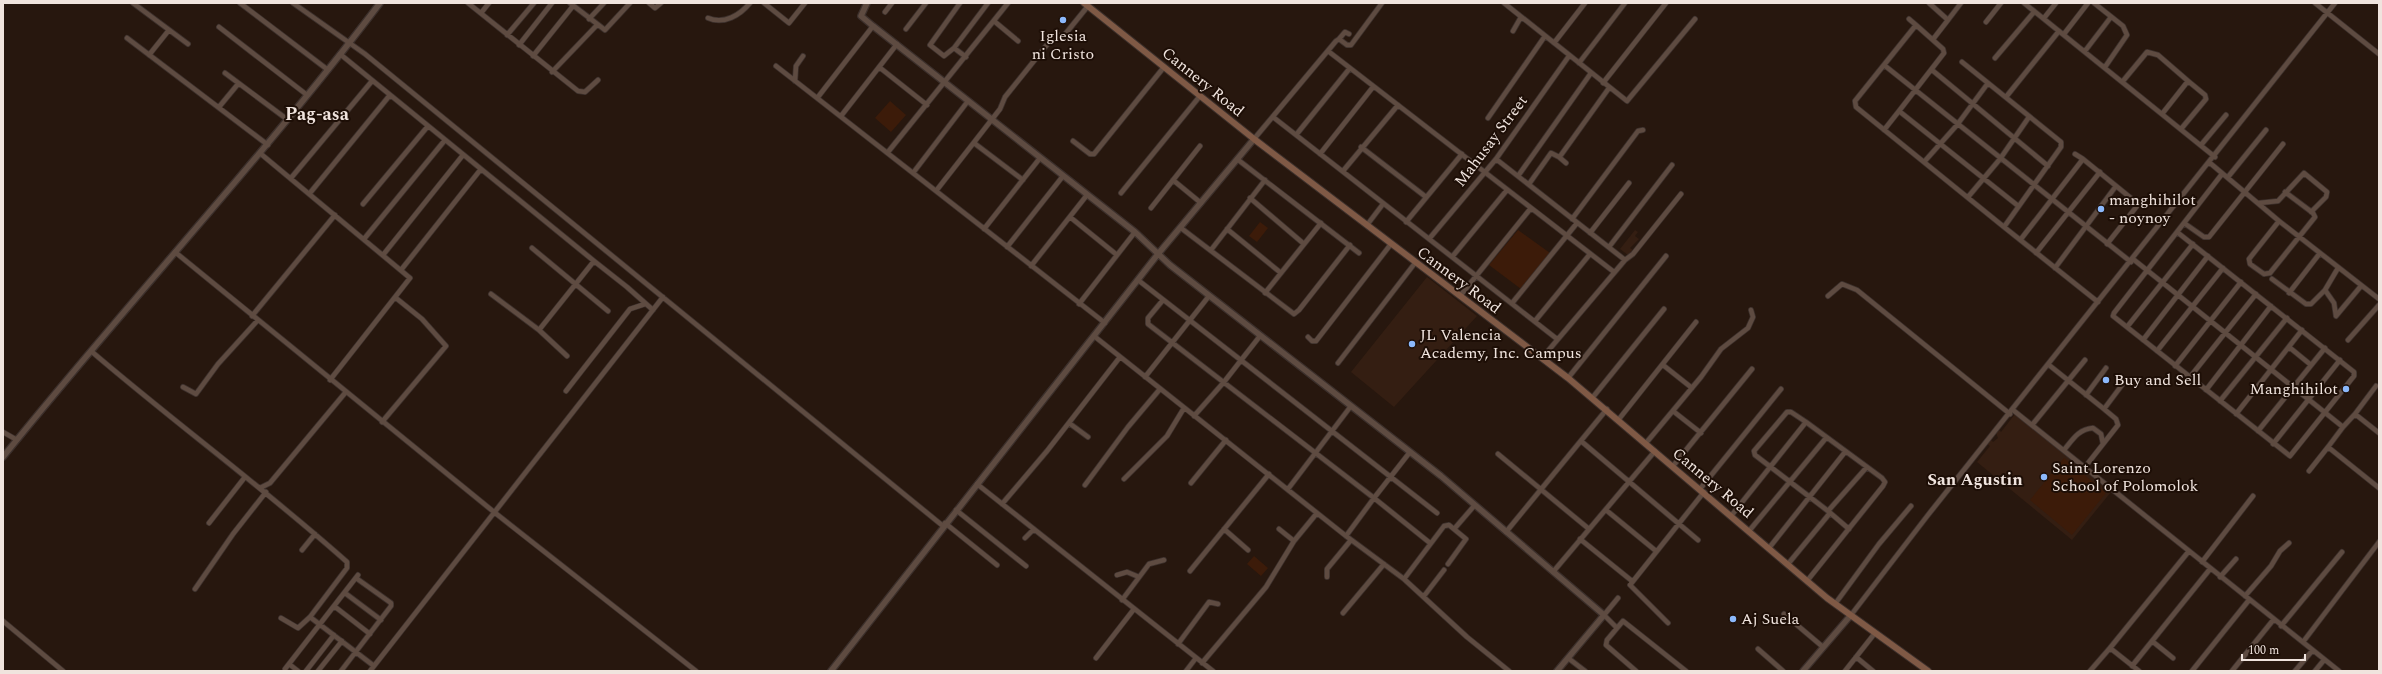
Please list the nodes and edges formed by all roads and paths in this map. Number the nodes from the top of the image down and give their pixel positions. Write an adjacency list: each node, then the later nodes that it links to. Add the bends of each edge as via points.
1 (133, 3): 57 (street)
2 (240, 3): 92 (street)
3 (293, 3): 68 (street)
4 (380, 3): 68 (street)
5 (469, 3): 40 (street)
6 (489, 3): 40 (street)
7 (534, 3): 62 (street)
8 (552, 3): 72 (street)
9 (604, 3): 46 (street)
10 (630, 3): 52 (street, via 607,28 603,29)
11 (649, 3): 12 (street, via 655,8)
12 (661, 3)
13 (750, 3): 44 (street, via 734,17 716,21)
14 (764, 3): 15 (street, via 789,23)
15 (805, 3)
16 (867, 3): 54 (street, via 861,16)
17 (892, 3): 38 (street)
18 (960, 3): 73 (street, via 930,44 944,56)
19 (988, 3): 73 (street)
20 (1008, 3): 50 (street)
21 (1382, 3): 66 (street, via 1351,44 1347,45)
22 (1504, 3): 43 (street)
23 (1585, 3): 69 (street)
24 (1625, 3): 85 (street)
25 (1666, 3): 103 (street)
26 (1928, 3): 49 (street)
27 (1961, 3): 49 (street)
28 (2001, 3): 51 (street)
29 (2024, 3): 39 (street)
30 (2056, 3): 45 (street)
31 (2088, 3): 61 (street)
32 (2094, 3): 42 (street)
33 (2316, 3): 41 (street)
34 (2335, 3): 41 (street)
35 (572, 4): 46 (street); 79 (street)
36 (923, 4): 56 (street)
37 (1086, 5): 89 (main road, Cannery Road); 127 (street, via 1062,38 1057,34 1054,36 1005,97 1000,110)
38 (885, 12)
39 (2034, 12): 45 (street); 83 (street)
40 (480, 13): 62 (street)
41 (2327, 13): 77 (street); 153 (street)
42 (2111, 16): 75 (street); 90 (street, via 2123,26 2127,35)
43 (1521, 17): 58 (street); 63 (street)
44 (708, 18)
45 (2044, 18): 59 (street)
46 (589, 19): 52 (street)
47 (1695, 19): 107 (street, via 1628,100)
48 (1909, 19): 53 (street)
49 (1948, 20): 65 (street)
50 (994, 21): 67 (street); 81 (street)
51 (1986, 22)
52 (598, 25): 94 (street)
53 (1916, 25): 65 (street); 86 (street)
54 (873, 26): 71 (street); 113 (street)
55 (219, 27): 110 (street)
56 (906, 29)
57 (169, 30): 70 (street); 78 (street)
58 (1513, 31)
59 (2059, 31): 61 (street); 112 (street)
60 (1349, 34): 66 (street, via 1344,32)
61 (2064, 34): 75 (street)
62 (507, 35): 72 (street)
63 (1544, 36): 69 (street); 125 (street)
64 (127, 38): 78 (street)
65 (1934, 38): 93 (street, via 1944,52)
66 (1339, 39): 74 (street)
67 (1018, 41)
68 (350, 43): 76 (street); 273 (street)
69 (1554, 43): 82 (street)
70 (188, 44)
71 (897, 44): 88 (street); 102 (street)
72 (519, 45): 79 (street)
73 (954, 48): 81 (street)
74 (1328, 51): 91 (street); 124 (street)
75 (2085, 51): 90 (street)
76 (340, 54): 92 (street); 98 (street)
77 (2379, 54)
78 (150, 55): 118 (street)
79 (533, 56): 94 (street)
80 (803, 56): 99 (street, via 796,66)
81 (966, 56): 102 (street)
82 (1569, 56): 85 (street); 156 (street, Mahusay Street)
83 (1995, 58)
84 (1962, 62): 104 (street)
85 (1578, 63): 96 (street)
86 (1884, 65): 108 (street); 132 (street, via 1855,104)
87 (776, 66): 99 (street)
88 (879, 67): 116 (street); 122 (street)
89 (1164, 67): 111 (main road, Cannery Road); 138 (street, via 1094,154)
90 (2105, 67): 100 (street)
91 (1350, 68): 106 (street); 134 (street)
92 (328, 70): 110 (street)
93 (1932, 70): 108 (street); 115 (street)
94 (552, 72): 97 (street, via 582,92)
95 (225, 73): 105 (street)
96 (1591, 73): 103 (street); 171 (street)
97 (598, 80)
98 (372, 81): 109 (street); 173 (street)
99 (795, 81): 113 (street)
100 (2123, 81): 101 (street, via 2149,51 2158,55); 120 (street)
101 (2188, 81): 120 (street); 130 (street, via 2205,96 2206,100)
102 (945, 82): 114 (street); 116 (street)
103 (1603, 83): 107 (street)
104 (1988, 83): 112 (street); 115 (street)
105 (238, 84): 118 (street); 126 (street)
106 (1373, 87): 117 (street); 149 (street)
107 (1609, 88): 152 (street)
108 (1915, 90): 119 (street); 128 (street)
109 (390, 95): 129 (street); 186 (street)
110 (307, 96): 126 (street)
111 (1200, 96): 136 (main road, Cannery Road); 187 (street)
112 (2006, 97): 123 (street)
113 (818, 98): 122 (street)
114 (968, 101): 127 (street); 167 (street)
115 (1973, 103): 128 (street); 135 (street)
116 (927, 104): 146 (street)
117 (1398, 104): 145 (street); 150 (street)
118 (219, 107): 142 (street)
119 (1899, 111): 132 (street); 140 (street)
120 (2162, 114): 130 (street)
121 (2226, 115): 143 (street)
122 (841, 116): 146 (street)
123 (2029, 116): 135 (street); 163 (street, via 2061,142 2062,147)
124 (1273, 117): 134 (street); 136 (street)
125 (1488, 118)
126 (288, 120): 142 (street)
127 (992, 120): 139 (street); 154 (street)
128 (1957, 125): 140 (street); 157 (street)
129 (428, 126): 137 (street); 196 (street)
130 (2181, 129): 143 (street)
131 (1643, 130): 205 (street, via 1638,131)
132 (1884, 130): 159 (street)
133 (2266, 130): 172 (street)
134 (1296, 135): 149 (street)
135 (2014, 137): 157 (street); 163 (street)
136 (1254, 139): 155 (street); 211 (main road, Cannery Road)
137 (445, 140): 148 (street); 224 (street)
138 (1073, 140)
139 (974, 143): 175 (street); 183 (street)
140 (1942, 144): 159 (street); 174 (street)
141 (2283, 144): 184 (street)
142 (268, 145): 147 (street)
143 (2201, 145): 153 (street)
144 (1200, 146): 176 (street)
145 (1361, 147): 165 (street); 190 (street)
146 (888, 152): 167 (street)
147 (261, 154): 173 (street); 234 (street)
148 (463, 154): 164 (street); 240 (street)
149 (1320, 154): 165 (street)
150 (1462, 154): 168 (street); 190 (street)
151 (2075, 154): 158 (street)
152 (1559, 157): 160 (street); 179 (street, via 1551,153)
153 (2215, 157): 161 (street)
154 (1040, 158): 170 (street); 175 (street)
155 (1238, 159): 177 (street); 194 (street)
156 (1496, 159): 168 (street, Mahusay Street); 171 (street)
157 (2000, 159): 174 (street); 180 (street)
158 (2082, 159): 166 (street); 193 (street)
159 (1924, 162): 191 (street)
160 (1566, 163)
161 (2210, 163): 169 (street); 246 (street)
162 (1672, 165): 230 (street)
163 (2048, 166): 180 (street)
164 (481, 169): 247 (street); 253 (street)
165 (1343, 171): 197 (street)
166 (2100, 172): 181 (street); 201 (street)
167 (913, 173): 183 (street)
168 (1485, 173): 182 (street); 222 (street, Mahusay Street)
169 (2222, 174): 172 (street); 210 (street)
170 (1063, 176): 189 (street); 232 (street)
171 (1518, 176): 179 (street)
172 (2228, 177): 184 (street)
173 (291, 178): 186 (street)
174 (1983, 178): 191 (street); 198 (street)
175 (1023, 180): 215 (street)
176 (1173, 180): 194 (street); 199 (street)
177 (1265, 180): 192 (street); 208 (street)
178 (1629, 183): 219 (street)
179 (1529, 184): 205 (street)
180 (2033, 185): 193 (street); 198 (street)
181 (2116, 186): 213 (street); 227 (street, via 2136,202 2137,206)
182 (1507, 190): 200 (street); 244 (street)
183 (936, 191): 215 (street)
184 (2244, 191): 195 (street); 210 (street, via 2209,237 2204,237)
185 (2286, 192): 195 (street, via 2276,202); 202 (street); 202 (street, via 2301,174 2306,174 2327,194)
186 (310, 193): 203 (street)
187 (1120, 193)
188 (1681, 194): 245 (street, via 1633,254)
189 (1087, 195): 204 (street); 217 (street)
190 (1426, 197): 207 (street)
191 (1968, 197): 212 (street)
192 (1250, 198): 216 (street); 225 (street)
193 (2052, 199): 201 (street); 223 (street)
194 (1201, 203): 214 (street)
195 (2259, 203): 206 (street)
196 (363, 204)
197 (1383, 204): 207 (street); 211 (street)
198 (2017, 206): 212 (street)
199 (1151, 208)
200 (1531, 208): 220 (street); 257 (street)
201 (2069, 212): 213 (street); 236 (street)
202 (2311, 212): 221 (street, via 2315,215 2314,220)
203 (335, 215): 224 (street); 288 (street)
204 (1070, 217): 241 (street); 249 (street)
205 (1572, 219): 209 (street)
206 (2279, 221): 221 (street); 221 (street, via 2249,259 2250,264 2262,273 2270,273)
207 (1406, 222): 222 (street)
208 (1321, 223): 225 (street); 229 (street)
209 (1577, 223): 219 (street); 220 (street)
210 (2184, 223): 218 (street)
211 (1367, 225): 226 (main road, Cannery Road)
212 (2004, 226): 223 (street)
213 (2085, 226): 227 (street); 250 (street)
214 (1181, 228): 233 (street); 238 (street)
215 (984, 229): 232 (street)
216 (1227, 229): 233 (street); 255 (street)
217 (1135, 232): 238 (street); 241 (street)
218 (2177, 232): 228 (street); 254 (street)
219 (1590, 233): 230 (street)
220 (1567, 236): 239 (street); 277 (street)
221 (2300, 237): 237 (street)
222 (1429, 239): 244 (street)
223 (2021, 239): 236 (street)
224 (364, 240): 240 (street)
225 (1304, 244): 255 (street)
226 (1391, 244): 248 (main road, Cannery Road); 302 (street, via 1316,341)
227 (2106, 244): 246 (street)
228 (2194, 244): 243 (street); 261 (street)
229 (1350, 246): 235 (street); 265 (street, via 1296,313 1291,313)
230 (1609, 247): 245 (street)
231 (532, 248): 262 (street)
232 (1007, 248): 249 (street)
233 (1210, 250): 265 (street)
234 (175, 252): 288 (street); 310 (street)
235 (1359, 253)
236 (2036, 253): 250 (street)
237 (2320, 253): 252 (street); 266 (street)
238 (1158, 254): 258 (street); 270 (street)
239 (1590, 254): 256 (street); 292 (street)
240 (383, 255): 253 (street)
241 (1117, 255): 280 (street)
242 (1666, 256): 329 (street)
243 (2208, 256): 251 (street); 268 (street)
244 (1452, 257): 257 (street)
245 (1625, 260): 256 (street)
246 (2132, 260): 254 (street); 278 (street)
247 (594, 261): 262 (street); 279 (street, via 628,286)
248 (1415, 263): 271 (main road, Cannery Road); 319 (street)
249 (1031, 266): 280 (street)
250 (2055, 268): 278 (street)
251 (2223, 268): 260 (street); 283 (street)
252 (2338, 268): 263 (street); 264 (street)
253 (401, 270): 274 (street, via 410,279)
254 (2147, 271): 261 (street); 296 (street, via 2114,314 2114,318)
255 (1281, 272): 265 (street)
256 (1614, 272): 303 (street)
257 (1475, 276): 271 (street); 277 (street)
258 (1138, 280): 276 (street); 295 (street)
259 (2272, 280): 266 (street)
260 (2241, 282): 269 (street); 293 (street)
261 (2162, 283): 268 (street); 296 (street)
262 (576, 284): 287 (street); 297 (street)
263 (2361, 286): 264 (street, via 2336,316 2334,303); 275 (street)
264 (2325, 290): 266 (street, via 2308,305)
265 (1265, 293)
266 (2289, 293)
267 (491, 294): 297 (street)
268 (2178, 294): 283 (street); 304 (street)
269 (2256, 294): 282 (street); 299 (street)
270 (1209, 296): 289 (street); 301 (street)
271 (1460, 296): 314 (main road, Cannery Road)
272 (1828, 296): 352 (street, via 1842,284 1857,290)
273 (663, 297): 285 (street); 419 (street)
274 (396, 298): 330 (street); 358 (street, via 422,319 446,346)
275 (2379, 299)
276 (1163, 300): 289 (street); 306 (street, via 1147,322)
277 (1513, 302): 292 (street)
278 (2098, 302): 321 (street)
279 (645, 304): 285 (street); 341 (street, via 630,309)
280 (1079, 304): 295 (street)
281 (2379, 305): 305 (street)
282 (2271, 306): 290 (street); 307 (street)
283 (2192, 307): 293 (street); 311 (street)
284 (1664, 309): 344 (street)
285 (653, 310): 413 (street)
286 (1751, 310): 336 (street, via 1753,317 1748,328 1723,346)
287 (608, 311)
288 (252, 316): 291 (street)
289 (1190, 318): 306 (street); 316 (street)
290 (2287, 318): 298 (street); 315 (street)
291 (258, 320): 330 (street); 335 (street, via 220,361 198,392 194,394)
292 (1535, 321): 303 (street)
293 (2210, 321): 299 (street); 323 (street)
294 (1696, 322): 320 (street)
295 (1104, 323): 300 (street)
296 (2127, 328): 304 (street)
297 (540, 330): 312 (street)
298 (2302, 330): 308 (street); 309 (street)
299 (2225, 334): 307 (street); 328 (street)
300 (1094, 336): 313 (street); 397 (street)
301 (1260, 336): 316 (street); 347 (street)
302 (1308, 337)
303 (1557, 339): 314 (street)
304 (2143, 340): 311 (street)
305 (2348, 340)
306 (1172, 341): 327 (street); 333 (street)
307 (2241, 346): 315 (street); 340 (street)
308 (2289, 347): 322 (street); 326 (street)
309 (2325, 348): 318 (street); 322 (street)
310 (91, 351): 370 (street); 390 (street)
311 (2157, 351): 323 (street)
312 (567, 356)
313 (1120, 357): 327 (street); 360 (street)
314 (1542, 358): 329 (main road, Cannery Road)
315 (2255, 358): 326 (street); 346 (street)
316 (1241, 359): 333 (street); 363 (street)
317 (2085, 360): 331 (street)
318 (2340, 360): 345 (street); 353 (street, via 2353,371 2354,376)
319 (1338, 363)
320 (1663, 365): 336 (street); 357 (street)
321 (2049, 365): 331 (street); 352 (street)
322 (2311, 365): 337 (street)
323 (2176, 366): 328 (street)
324 (2106, 368): 343 (street)
325 (1752, 369): 366 (street)
326 (2271, 370): 337 (street); 354 (street)
327 (1144, 377): 338 (street)
328 (2190, 377): 340 (street)
329 (1568, 378): 344 (main road, Cannery Road)
330 (330, 380): 342 (street)
331 (2067, 381): 343 (street); 361 (street)
332 (2125, 381): 350 (street)
333 (1224, 382): 356 (street); 379 (street)
334 (2376, 386): 355 (street)
335 (183, 387)
336 (1692, 388): 351 (street)
337 (2293, 388): 345 (street); 364 (street)
338 (1160, 389): 348 (street); 398 (street)
339 (1781, 389): 403 (street)
340 (2206, 390): 346 (street)
341 (566, 391)
342 (345, 393): 358 (street); 395 (street)
343 (2086, 395): 350 (street)
344 (1593, 397): 349 (main road, Cannery Road)
345 (2308, 400): 353 (street); 375 (street)
346 (2220, 401): 354 (street)
347 (1351, 406): 363 (street); 380 (street)
348 (1184, 408): 356 (street); 392 (street, via 1167,436)
349 (1607, 409): 357 (main road, Cannery Road); 372 (street)
350 (2104, 409): 374 (street, via 2118,425)
351 (1673, 411): 366 (street); 373 (street)
352 (2011, 412): 361 (street); 478 (street)
353 (2324, 413): 362 (street); 375 (street, via 2291,455 2288,456)
354 (2236, 414): 364 (street)
355 (2355, 414): 362 (street); 367 (street)
356 (1194, 416): 371 (street)
357 (1619, 419): 373 (main road, Cannery Road)
358 (382, 422): 413 (street)
359 (1806, 422): 369 (street); 385 (street); 385 (street, via 1792,412 1787,412 1754,451 1755,455)
360 (1068, 423): 368 (street); 408 (street)
361 (2032, 425): 377 (street)
362 (2343, 427): 376 (street)
363 (1332, 430): 379 (street); 391 (street)
364 (2258, 431): 375 (street)
365 (3, 432): 370 (street)
366 (1701, 433): 384 (street)
367 (2379, 433)
368 (1088, 437)
369 (1826, 438): 381 (street); 394 (street)
370 (17, 440): 383 (street)
371 (1226, 440): 389 (street); 396 (street)
372 (1581, 441): 393 (street); 402 (street)
373 (1646, 443): 378 (main road, Cannery Road)
374 (2103, 444): 377 (street, via 2099,432 2094,428 2088,428 2081,430); 386 (street)
375 (2273, 444)
376 (2328, 446): 388 (street); 400 (street)
377 (2064, 450): 386 (street)
378 (1655, 451): 384 (main road, Cannery Road); 393 (street)
379 (1314, 452): 401 (street); 407 (street)
380 (1410, 452): 391 (street); 409 (street)
381 (1845, 452): 387 (street); 406 (street)
382 (1498, 454): 402 (street)
383 (3, 457)
384 (1673, 466): 403 (main road, Cannery Road)
385 (1771, 466): 394 (street); 417 (street)
386 (2085, 467): 443 (street)
387 (1866, 468): 414 (street); 426 (street, via 1882,478 1884,483)
388 (2309, 471)
389 (1269, 474): 401 (street); 423 (street)
390 (245, 477): 399 (street); 418 (street)
391 (1391, 477): 407 (street); 416 (street)
392 (1124, 480)
393 (1629, 481): 412 (street); 420 (street)
394 (1790, 482): 406 (street); 427 (street)
395 (270, 483): 399 (street); 404 (street)
396 (1191, 483)
397 (977, 484): 408 (street); 411 (street)
398 (1085, 485)
399 (260, 488): 404 (street)
400 (2379, 488)
401 (1288, 489): 415 (street)
402 (1541, 489): 425 (street); 428 (street)
403 (1702, 490): 417 (main road, Cannery Road); 420 (street)
404 (267, 493): 429 (street); 464 (street, via 233,534)
405 (2253, 496): 447 (street)
406 (1810, 497): 414 (street); 439 (street)
407 (1374, 498): 430 (street); 437 (street)
408 (1002, 504): 422 (street)
409 (1474, 506): 421 (street); 428 (street)
410 (1911, 506): 472 (street)
411 (956, 510): 419 (street); 452 (street)
412 (1606, 510): 425 (street); 442 (street)
413 (494, 512): 508 (street); 517 (street)
414 (1829, 512): 426 (street); 450 (street)
415 (1317, 513): 430 (street); 435 (street)
416 (1437, 513)
417 (1731, 516): 427 (main road, Cannery Road)
418 (209, 523)
419 (944, 524): 451 (street); 518 (street)
420 (1679, 525): 434 (street); 442 (street)
421 (1456, 528): 437 (street, via 1452,525 1444,526); 449 (street, via 1465,536 1465,541)
422 (1034, 529): 431 (street); 469 (street)
423 (1224, 529): 441 (street); 455 (street)
424 (1279, 529): 435 (street)
425 (1589, 529): 433 (street)
426 (1849, 529): 463 (street)
427 (1749, 531): 439 (main road, Cannery Road)
428 (1506, 532): 456 (street)
429 (315, 534): 440 (street); 479 (street, via 347,562 348,566)
430 (1346, 536): 432 (street)
431 (1025, 538)
432 (1351, 540): 448 (street); 459 (street, via 1327,569)
433 (1580, 540): 456 (street); 462 (street)
434 (1698, 540)
435 (1294, 541): 506 (street, via 1266,587)
436 (2379, 542): 493 (street)
437 (1430, 543): 461 (street)
438 (2288, 543): 467 (street)
439 (1769, 548): 450 (main road, Cannery Road)
440 (302, 550)
441 (1248, 550)
442 (1656, 551): 462 (street)
443 (2189, 551): 447 (street); 496 (street)
444 (2342, 552): 486 (street)
445 (2236, 559): 460 (street)
446 (1164, 560): 458 (street, via 1149,564)
447 (2202, 562): 453 (street)
448 (1384, 564): 461 (street); 475 (street)
449 (1448, 564)
450 (1788, 564): 463 (main road, Cannery Road)
451 (997, 565)
452 (1026, 566)
453 (2210, 569): 460 (street); 492 (street)
454 (1444, 570): 466 (street)
455 (1190, 571)
456 (1553, 572): 477 (street)
457 (1117, 575): 458 (street, via 1127,572)
458 (1139, 577): 469 (street)
459 (1327, 577)
460 (2220, 577): 467 (street)
461 (1404, 579): 466 (street)
462 (1632, 581): 484 (street, via 1630,587)
463 (1807, 581): 472 (main road, Cannery Road)
464 (195, 589)
465 (345, 593): 473 (street); 482 (street); 482 (street, via 357,576 391,603)
466 (1424, 596): 521 (street, via 1467,637)
467 (2245, 596): 470 (street)
468 (1618, 598): 477 (street)
469 (1122, 600): 474 (street)
470 (2249, 600): 481 (street); 533 (street)
471 (1218, 604): 494 (street, via 1209,602)
472 (1835, 604): 478 (main road, Cannery Road)
473 (334, 606): 485 (street); 489 (street)
474 (1134, 609): 494 (street); 501 (street)
475 (1343, 613)
476 (1784, 614): 495 (street)
477 (1604, 615): 487 (street); 503 (street)
478 (1851, 615): 488 (main road, Cannery Road); 495 (street)
479 (310, 617): 480 (street, via 298,628); 485 (street)
480 (281, 618)
481 (2274, 619): 486 (street); 534 (street)
482 (381, 620): 489 (street)
483 (3, 621): 511 (street)
484 (1668, 623)
485 (320, 624): 490 (street); 507 (street)
486 (2281, 626): 493 (street)
487 (1617, 628): 524 (street, via 1606,646); 525 (street, via 1623,621 1627,621)
488 (1876, 633): 500 (street); 530 (main road, Cannery Road)
489 (370, 634): 499 (street)
490 (334, 635): 491 (street); 513 (street)
491 (342, 641): 499 (street); 514 (street)
492 (2152, 641): 504 (street); 509 (street)
493 (2303, 642): 498 (street)
494 (1178, 644): 502 (street)
495 (1823, 647): 527 (street)
496 (2110, 648): 509 (street); 531 (street)
497 (1758, 649): 526 (street)
498 (2312, 650): 505 (street); 535 (street)
499 (356, 652): 508 (street); 515 (street)
500 (1856, 657): 528 (street); 529 (street)
501 (1096, 658)
502 (1196, 658): 506 (street); 519 (street)
503 (1568, 658): 522 (street); 523 (street)
504 (2173, 658)
505 (2324, 660): 536 (street); 537 (street)
506 (1202, 663): 520 (street)
507 (289, 664): 510 (street); 512 (street)
508 (374, 666): 516 (street)
509 (2132, 666): 532 (street)
510 (285, 669)
511 (63, 671)
512 (298, 671)
513 (306, 671)
514 (318, 671)
515 (341, 671)
516 (370, 671)
517 (696, 671)
518 (830, 671)
519 (1186, 671)
520 (1213, 671)
521 (1509, 671)
522 (1557, 671)
523 (1584, 671)
524 (1636, 671)
525 (1686, 671)
526 (1783, 671)
527 (1803, 671)
528 (1845, 671)
529 (1873, 671)
530 (1928, 671)
531 (2090, 671)
532 (2139, 671)
533 (2192, 671)
534 (2232, 671)
535 (2295, 671)
536 (2315, 671)
537 (2339, 671)

